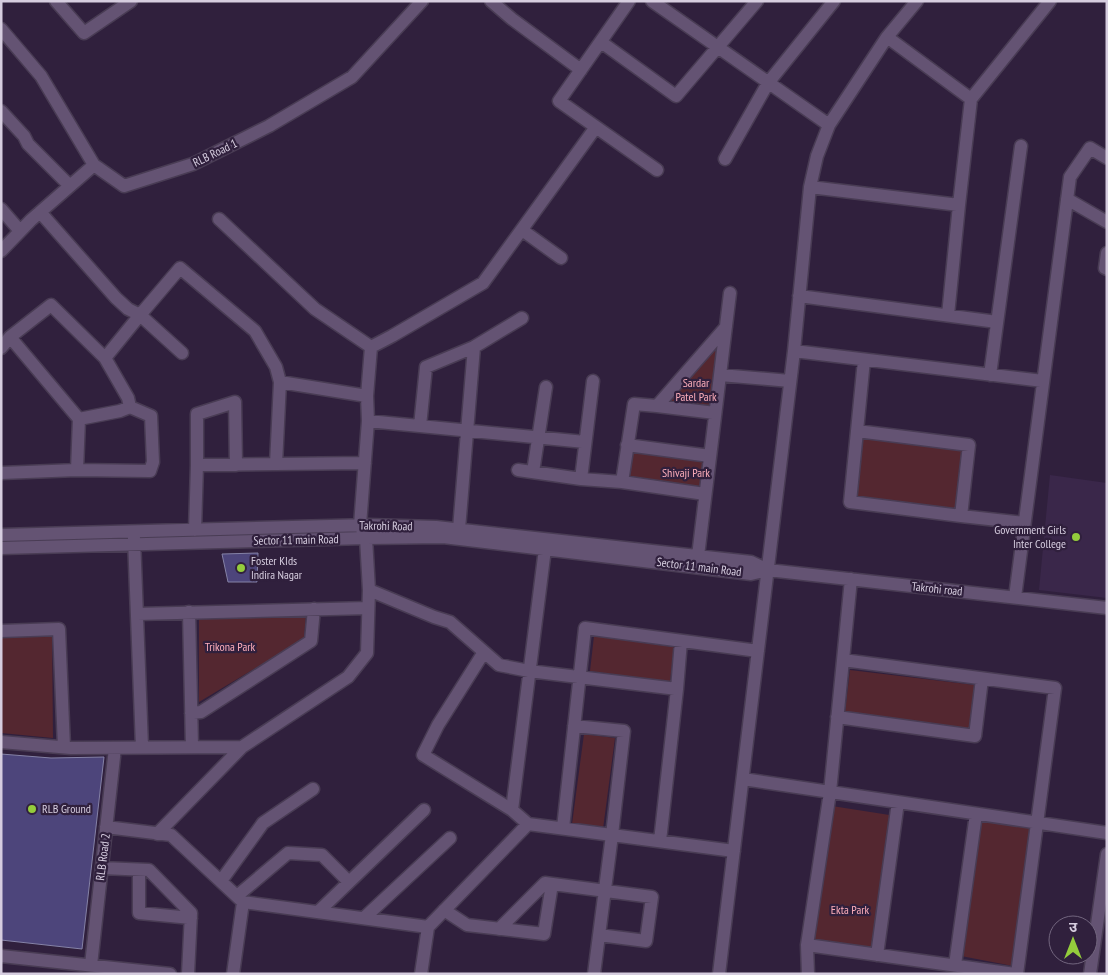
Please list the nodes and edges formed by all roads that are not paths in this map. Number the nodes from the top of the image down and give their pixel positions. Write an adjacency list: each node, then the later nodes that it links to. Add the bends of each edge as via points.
1 (56, 1): 2 (street, via 84,33)
2 (130, 1)
3 (422, 1): 24 (street, RLB Road 1, via 352,77 269,126 192,164 124,186)
4 (491, 1): 15 (street)
5 (629, 1): 13 (street)
6 (757, 1): 14 (street)
7 (834, 1): 16 (street)
8 (917, 1): 12 (street)
9 (1050, 1): 17 (street)
10 (654, 2): 14 (street)
11 (1, 29): 24 (street, via 42,76)
12 (887, 37): 17 (street); 19 (street)
13 (600, 42): 14 (street, via 676,96); 15 (street)
14 (718, 47): 16 (street)
15 (581, 70): 20 (street, via 559,101)
16 (768, 83): 19 (street); 23 (street)
17 (971, 99): 29 (street)
18 (1, 111): 26 (street)
19 (829, 126): 27 (street)
20 (596, 127): 25 (street); 34 (street)
21 (1020, 146): 45 (street)
22 (1107, 158): 28 (street, via 1090,148 1070,177)
23 (725, 159)
24 (94, 165): 26 (street)
25 (657, 170)
26 (70, 186): 31 (street)
27 (810, 186): 29 (street); 41 (street)
28 (1067, 199): 33 (street); 59 (street)
29 (959, 205): 43 (street)
30 (1, 209): 35 (street)
31 (40, 212): 35 (street); 42 (street, via 116,298 128,310)
32 (220, 218): 48 (street, via 315,310)
33 (1107, 222)
34 (522, 230): 38 (street); 48 (street, via 483,283)
35 (20, 231): 36 (street)
36 (1, 251)
37 (1107, 253): 39 (street)
38 (561, 258)
39 (1107, 269)
40 (730, 293): 46 (street)
41 (799, 296): 43 (street); 51 (street)
42 (140, 315): 52 (street); 53 (street); 60 (street, via 180,268 255,331 276,367)
43 (948, 316): 45 (street)
44 (522, 318): 49 (street)
45 (997, 322): 56 (street)
46 (726, 327): 55 (street); 63 (street)
47 (10, 337): 50 (street); 53 (street, via 51,305); 66 (street)
48 (371, 347): 62 (street)
49 (474, 347): 68 (street, via 426,367); 69 (street)
50 (1, 348)
51 (794, 351): 54 (street); 58 (street)
52 (182, 353)
53 (105, 358): 64 (street)
54 (864, 360): 56 (street); 70 (street)
55 (720, 375): 58 (street); 65 (street)
56 (990, 375): 59 (street)
57 (592, 381): 72 (street)
58 (790, 381): 97 (street)
59 (1043, 381): 87 (street)
60 (280, 382): 62 (street); 76 (street)
61 (546, 387): 71 (street)
62 (367, 396): 67 (street)
63 (657, 406): 65 (street); 73 (street, via 634,404)
64 (130, 407): 66 (street, via 120,412); 79 (street, via 151,416 153,462 150,471)
65 (715, 413): 74 (street)
66 (79, 419): 79 (street)
67 (368, 421): 68 (street); 75 (street)
68 (420, 426): 69 (street)
69 (466, 431): 71 (street); 89 (street)
70 (857, 431): 86 (street, via 850,502); 86 (street, via 969,445)
71 (537, 438): 72 (street); 81 (street)
72 (585, 442): 83 (street)
73 (628, 445): 74 (street); 84 (street)
74 (710, 456): 85 (street)
75 (365, 463): 76 (street); 88 (street)
76 (276, 464): 78 (street)
77 (197, 465): 78 (street); 78 (street, via 197,414 235,402); 90 (street)
78 (236, 465)
79 (77, 470): 82 (street)
80 (518, 470): 81 (street)
81 (533, 472): 83 (street)
82 (1, 473)
83 (580, 478): 84 (street)
84 (622, 482): 85 (street)
85 (705, 494): 96 (street)
86 (961, 516): 87 (street)
87 (1024, 523): 100 (street)
88 (360, 525): 89 (street, Takrohi Road); 90 (street, Takrohi Road); 93 (street)
89 (459, 529): 94 (street, Takrohi Road)
90 (195, 530): 92 (street, Takrohi Road)
91 (1, 535): 92 (street, Takrohi Road)
92 (134, 538): 93 (street, Sector 11 main Road); 95 (street, Sector 11 main Road); 105 (street)
93 (366, 538): 94 (street, Sector 11 main Road, via 443,537); 99 (street)
94 (545, 544): 96 (street, Takrohi Road); 97 (street, Sector 11 main Road, via 751,574); 111 (street)
95 (1, 548)
96 (698, 556): 97 (street, Takrohi Road, via 751,562)
97 (768, 570): 98 (street, Takrohi road); 109 (street)
98 (851, 579): 100 (street, Takrohi road); 110 (street)
99 (369, 590): 101 (street); 108 (street, via 450,622)
100 (1015, 597): 102 (street, Takrohi road)
101 (368, 608): 103 (street); 120 (street, via 367,653 348,677)
102 (1107, 608)
103 (314, 609): 104 (street); 115 (street, via 311,641 200,712)
104 (189, 612): 105 (street); 115 (street)
105 (137, 614): 123 (street)
106 (1, 631): 121 (street, via 59,629)
107 (681, 641): 109 (street); 112 (street, via 585,628); 114 (street)
108 (484, 652): 111 (street, via 499,665); 129 (street, via 423,755)
109 (758, 652): 124 (street)
110 (843, 660): 113 (street); 116 (street)
111 (529, 672): 112 (street); 129 (street)
112 (580, 678): 114 (street); 117 (street)
113 (982, 679): 116 (street, via 975,736); 131 (street, via 1055,688)
114 (677, 689): 139 (street)
115 (192, 712): 119 (street)
116 (837, 717): 126 (street)
117 (574, 726): 134 (street); 137 (street, via 624,731)
118 (1, 742): 121 (street)
119 (192, 747): 120 (street); 123 (street)
120 (242, 747): 135 (street)
121 (64, 748): 122 (street)
122 (116, 748): 123 (street); 133 (street, RLB Road 2)
123 (142, 748)
124 (742, 779): 126 (street); 140 (street)
125 (313, 789): 144 (street, via 263,823)
126 (830, 792): 127 (street); 157 (street)
127 (898, 802): 130 (street); 158 (street)
128 (424, 810): 145 (street)
129 (512, 810): 132 (street)
130 (976, 814): 131 (street); 161 (street)
131 (1036, 823): 136 (street); 169 (street)
132 (528, 824): 134 (street); 150 (street)
133 (106, 827): 135 (street); 142 (street, RLB Road 2)
134 (563, 828): 137 (street)
135 (157, 834): 144 (street, via 171,836)
136 (1107, 834)
137 (612, 835): 139 (street); 148 (street)
138 (450, 838): 153 (street)
139 (660, 841): 140 (street)
140 (734, 851): 167 (street)
141 (1107, 854): 146 (street)
142 (102, 868): 143 (street); 160 (street, RLB Road 2)
143 (140, 870): 152 (street, via 148,870 191,913); 152 (street, via 139,913)
144 (221, 881): 149 (street)
145 (349, 882): 149 (street, via 322,855 288,852); 151 (street)
146 (1105, 882): 170 (street)
147 (552, 884): 148 (street); 155 (street, via 544,883); 155 (street, via 544,934)
148 (605, 891): 156 (street); 156 (street, via 652,897 651,906 646,941)
149 (240, 899): 151 (street); 164 (street)
150 (444, 910): 154 (street); 155 (street, via 467,925)
151 (318, 912): 153 (street)
152 (191, 918): 163 (street)
153 (364, 918): 154 (street)
154 (428, 927): 165 (street)
155 (499, 929)
156 (599, 934): 166 (street)
157 (807, 945): 158 (street); 168 (street)
158 (877, 954): 161 (street)
159 (1, 956): 160 (street)
160 (91, 965): 162 (street)
161 (955, 965): 169 (street)
162 (170, 974)
163 (188, 974)
164 (234, 974)
165 (421, 974)
166 (594, 974)
167 (719, 974)
168 (808, 974)
169 (1016, 974)
170 (1090, 974)

